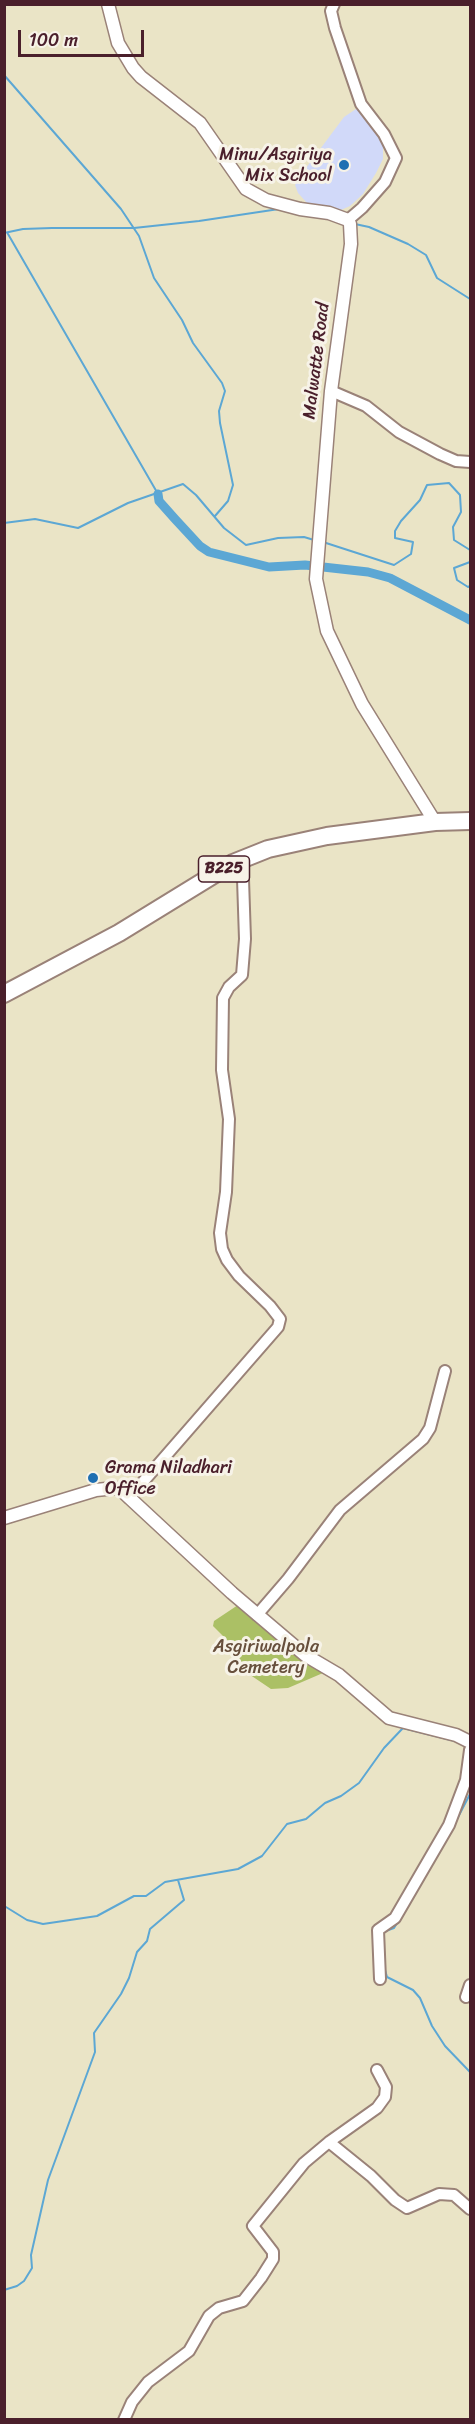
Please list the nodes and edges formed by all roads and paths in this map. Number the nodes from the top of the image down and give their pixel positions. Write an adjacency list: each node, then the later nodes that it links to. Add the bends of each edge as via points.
1 (108, 4): 3 (street, via 118,43 133,68 200,123 246,189 266,200)
2 (333, 4): 3 (street, via 334,28 361,104 396,158 385,183)
3 (348, 220): 4 (street, Malwatte Road, via 351,244)
4 (331, 391): 5 (street, via 366,406 399,432 440,454); 7 (street, Malwatte Road, via 316,560 327,631 362,704)
5 (471, 462)
6 (471, 821): 7 (main road, B225)
7 (435, 822): 8 (main road, B225, via 327,836 268,849)
8 (239, 861): 9 (main road, B225, via 119,933); 11 (street, via 245,939 242,975 223,998 222,1070 229,1119 220,1233 227,1260 280,1319 278,1327)
9 (4, 994)
10 (445, 1371): 13 (street, via 430,1428 423,1439 340,1509)
11 (129, 1498): 12 (street, via 116,1488 96,1490); 13 (street)
12 (4, 1518)
13 (257, 1615): 14 (street, via 305,1655 339,1675 389,1718)
14 (471, 1742)
15 (471, 1750): 16 (street, via 466,1780 449,1825 395,1918 378,1930)
16 (380, 1979)
17 (471, 1986): 18 (street)
18 (466, 1997)
19 (377, 2070): 20 (street, via 386,2087 385,2097 377,2108)
20 (329, 2142): 21 (street, via 407,2208 439,2194 454,2195); 22 (street, via 304,2163 254,2226 273,2252 261,2278 243,2301 219,2308 209,2316 189,2351 148,2382)
21 (471, 2209)
22 (124, 2420)

